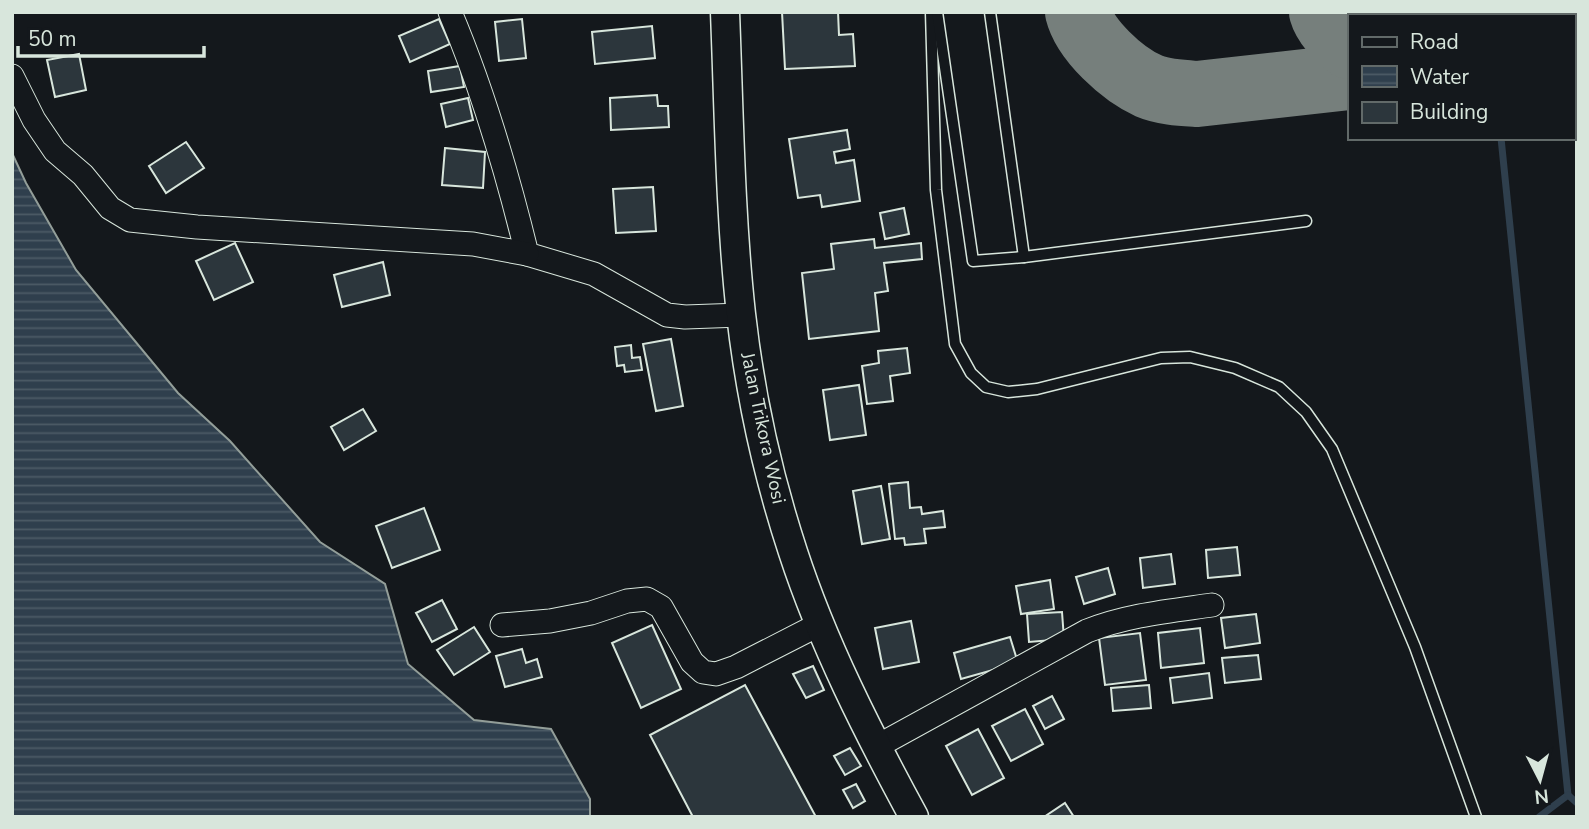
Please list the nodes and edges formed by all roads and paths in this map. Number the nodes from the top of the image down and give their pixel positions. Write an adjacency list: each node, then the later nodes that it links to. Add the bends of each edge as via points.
1 (450, 12): 8 (street, via 488,117)
2 (725, 12): 10 (street, Jalan Trikora Wosi)
3 (931, 12): 16 (lane, via 936,190 955,344 971,373 986,387 1008,392 1161,358 1190,357 1235,368 1279,387 1306,412 1332,449 1415,647)
4 (937, 12): 9 (lane, via 973,261)
5 (990, 12): 9 (lane)
6 (12, 76): 8 (street, via 55,151 110,208 130,220 473,244)
7 (1306, 221): 9 (lane)
8 (527, 254): 10 (street, via 594,274 667,315)
9 (1024, 257)
10 (741, 315): 12 (street, Jalan Trikora Wosi, via 766,454 793,554)
11 (1212, 605): 14 (street, via 1144,615 1087,631)
12 (820, 624): 13 (street, via 716,674 704,672 692,662 661,607 647,599 550,621); 14 (street, Jalan Trikora Wosi)
13 (502, 625)
14 (876, 747): 15 (street, Jalan Trikora Wosi)
15 (914, 817)
16 (1476, 817)

